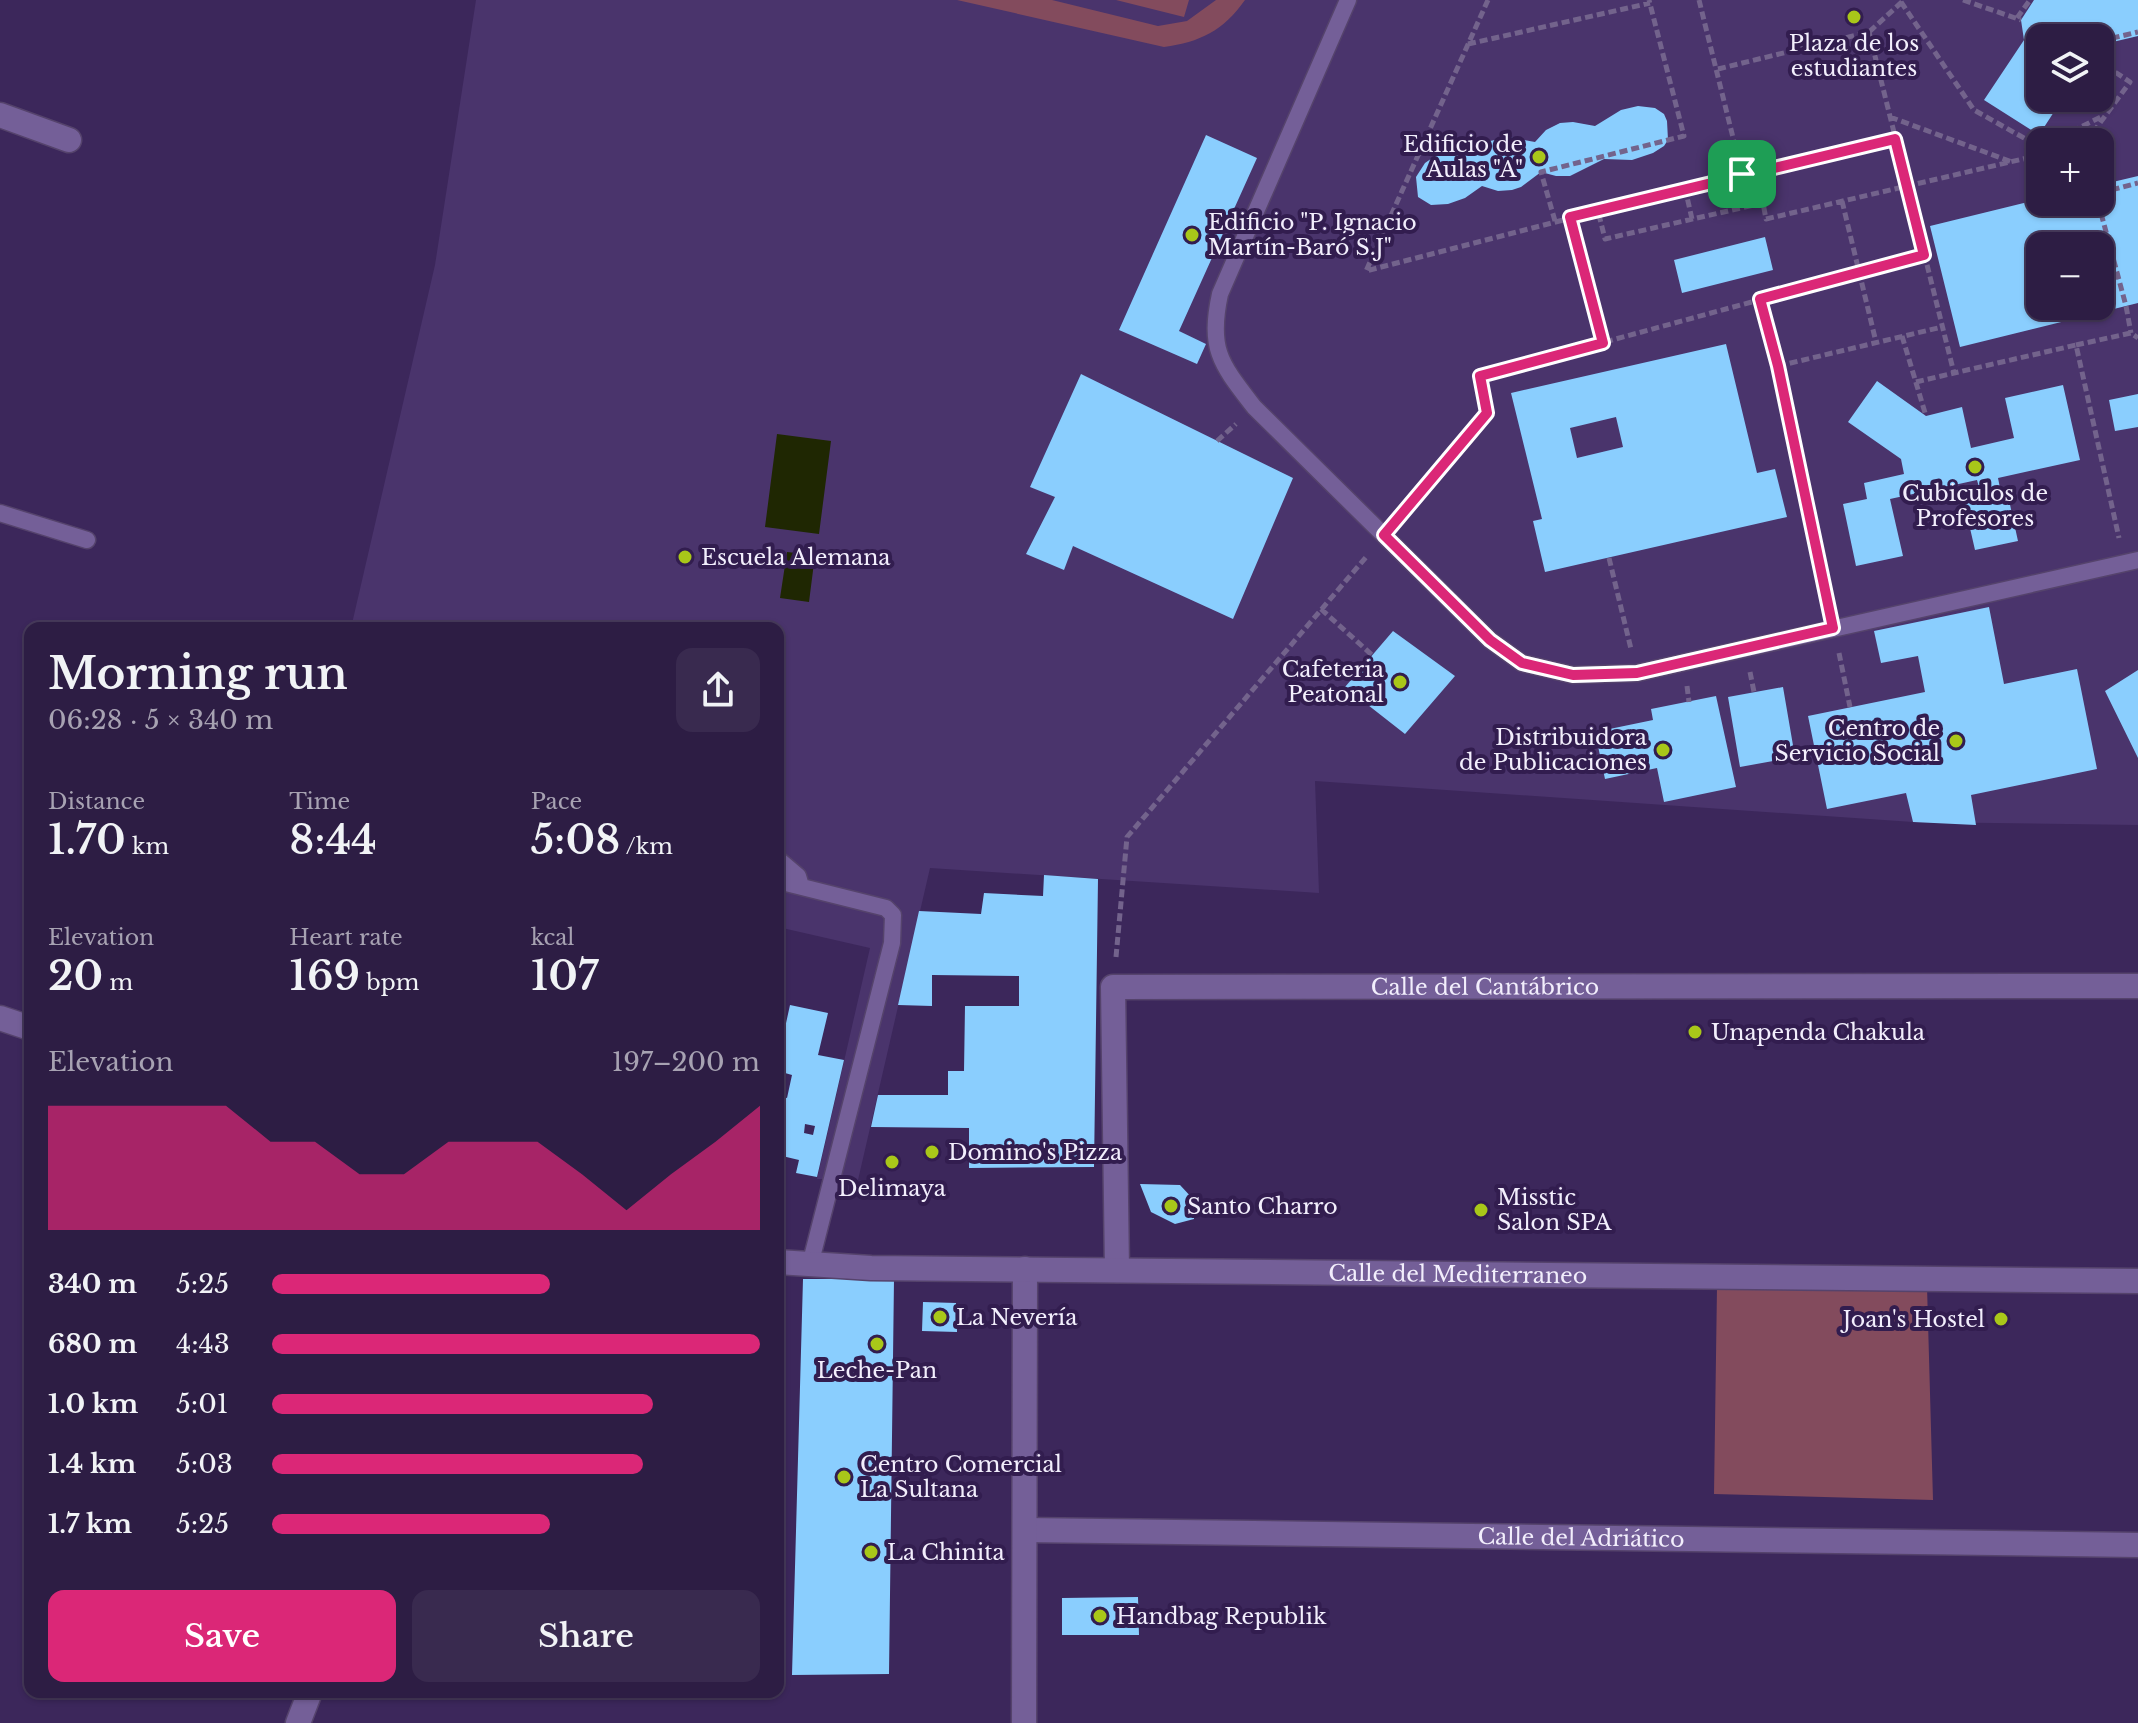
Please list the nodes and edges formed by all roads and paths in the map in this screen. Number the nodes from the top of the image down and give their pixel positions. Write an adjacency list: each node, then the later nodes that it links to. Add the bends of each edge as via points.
1 (1348, 0): 52 (lane, via 1220,294 1214,324 1225,368 1254,407)
2 (1488, 0): 11 (path)
3 (1699, 0): 12 (path)
4 (1963, 0): 5 (path, via 2019,19)
5 (2030, 0)
6 (1902, 1): 8 (path); 22 (path, via 1974,110)
7 (1649, 2): 11 (path); 36 (path, via 1684,136 1541,172)
8 (1869, 32): 12 (path); 18 (path)
9 (2138, 32): 10 (path)
10 (2114, 38)
11 (1468, 44): 36 (path, via 1366,271)
12 (1718, 69): 26 (path)
13 (2114, 71): 14 (path, via 2130,82)
14 (2114, 104)
15 (2108, 112): 17 (path)
16 (0, 115): 23 (street)
17 (2106, 115): 19 (path); 20 (path)
18 (1890, 117): 21 (path); 25 (path)
19 (2079, 128)
20 (2096, 128)
21 (1895, 139): 26 (path); 28 (path)
22 (2026, 139)
23 (69, 140)
24 (2026, 159): 25 (path)
25 (2013, 162): 28 (path)
26 (1742, 174): 29 (path)
27 (2138, 183): 30 (path)
28 (1907, 186): 31 (path); 37 (path)
29 (1685, 188): 32 (path); 35 (path)
30 (2114, 189)
31 (1842, 201): 35 (path, via 1766,219 1763,203); 38 (path)
32 (1598, 211): 34 (path); 35 (path, via 1605,239)
33 (2102, 216): 41 (path)
34 (1570, 217): 36 (path); 45 (path)
35 (1692, 219)
36 (1555, 221)
37 (1924, 255): 38 (path); 40 (path)
38 (1858, 273): 39 (path); 44 (path)
39 (1760, 299): 45 (path); 47 (path)
40 (1942, 327): 42 (path); 48 (path)
41 (2131, 333): 43 (path); 46 (path)
42 (1902, 336): 44 (path); 49 (path)
43 (2138, 338)
44 (1876, 342): 47 (path)
45 (1603, 343): 52 (path, via 1480,376 1487,413)
46 (2076, 345): 48 (path); 55 (path)
47 (1778, 366): 57 (path)
48 (1954, 373): 49 (path)
49 (1916, 382): 50 (path)
50 (1926, 416)
51 (0, 513): 53 (lane)
52 (1384, 535): 56 (path); 59 (lane, via 1490,640 1522,663 1573,675)
53 (87, 540)
54 (1609, 558): 59 (path)
55 (2132, 561): 57 (lane)
56 (1321, 609): 58 (path); 65 (path, via 1127,837)
57 (1833, 628): 59 (lane); 60 (path)
58 (1372, 655)
59 (1637, 673)
60 (1850, 707)
61 (784, 864): 63 (lane)
62 (784, 882): 63 (lane)
63 (801, 886): 69 (lane, via 886,908 894,923)
64 (2138, 986): 65 (street, Calle del Cantábrico)
65 (1113, 987): 71 (street)
66 (0, 1018): 67 (street)
67 (24, 1026)
68 (784, 1263): 69 (street, Calle del Mediterraneo)
69 (810, 1265): 70 (street, Calle del Mediterraneo)
70 (1025, 1269): 71 (street, Calle del Mediterraneo); 73 (street)
71 (1117, 1269): 72 (street, Calle del Mediterraneo)
72 (2138, 1281)
73 (1025, 1530): 74 (street, Calle del Adriático); 77 (street)
74 (2138, 1545)
75 (308, 1698): 76 (street)
76 (298, 1723)
77 (1024, 1723)

